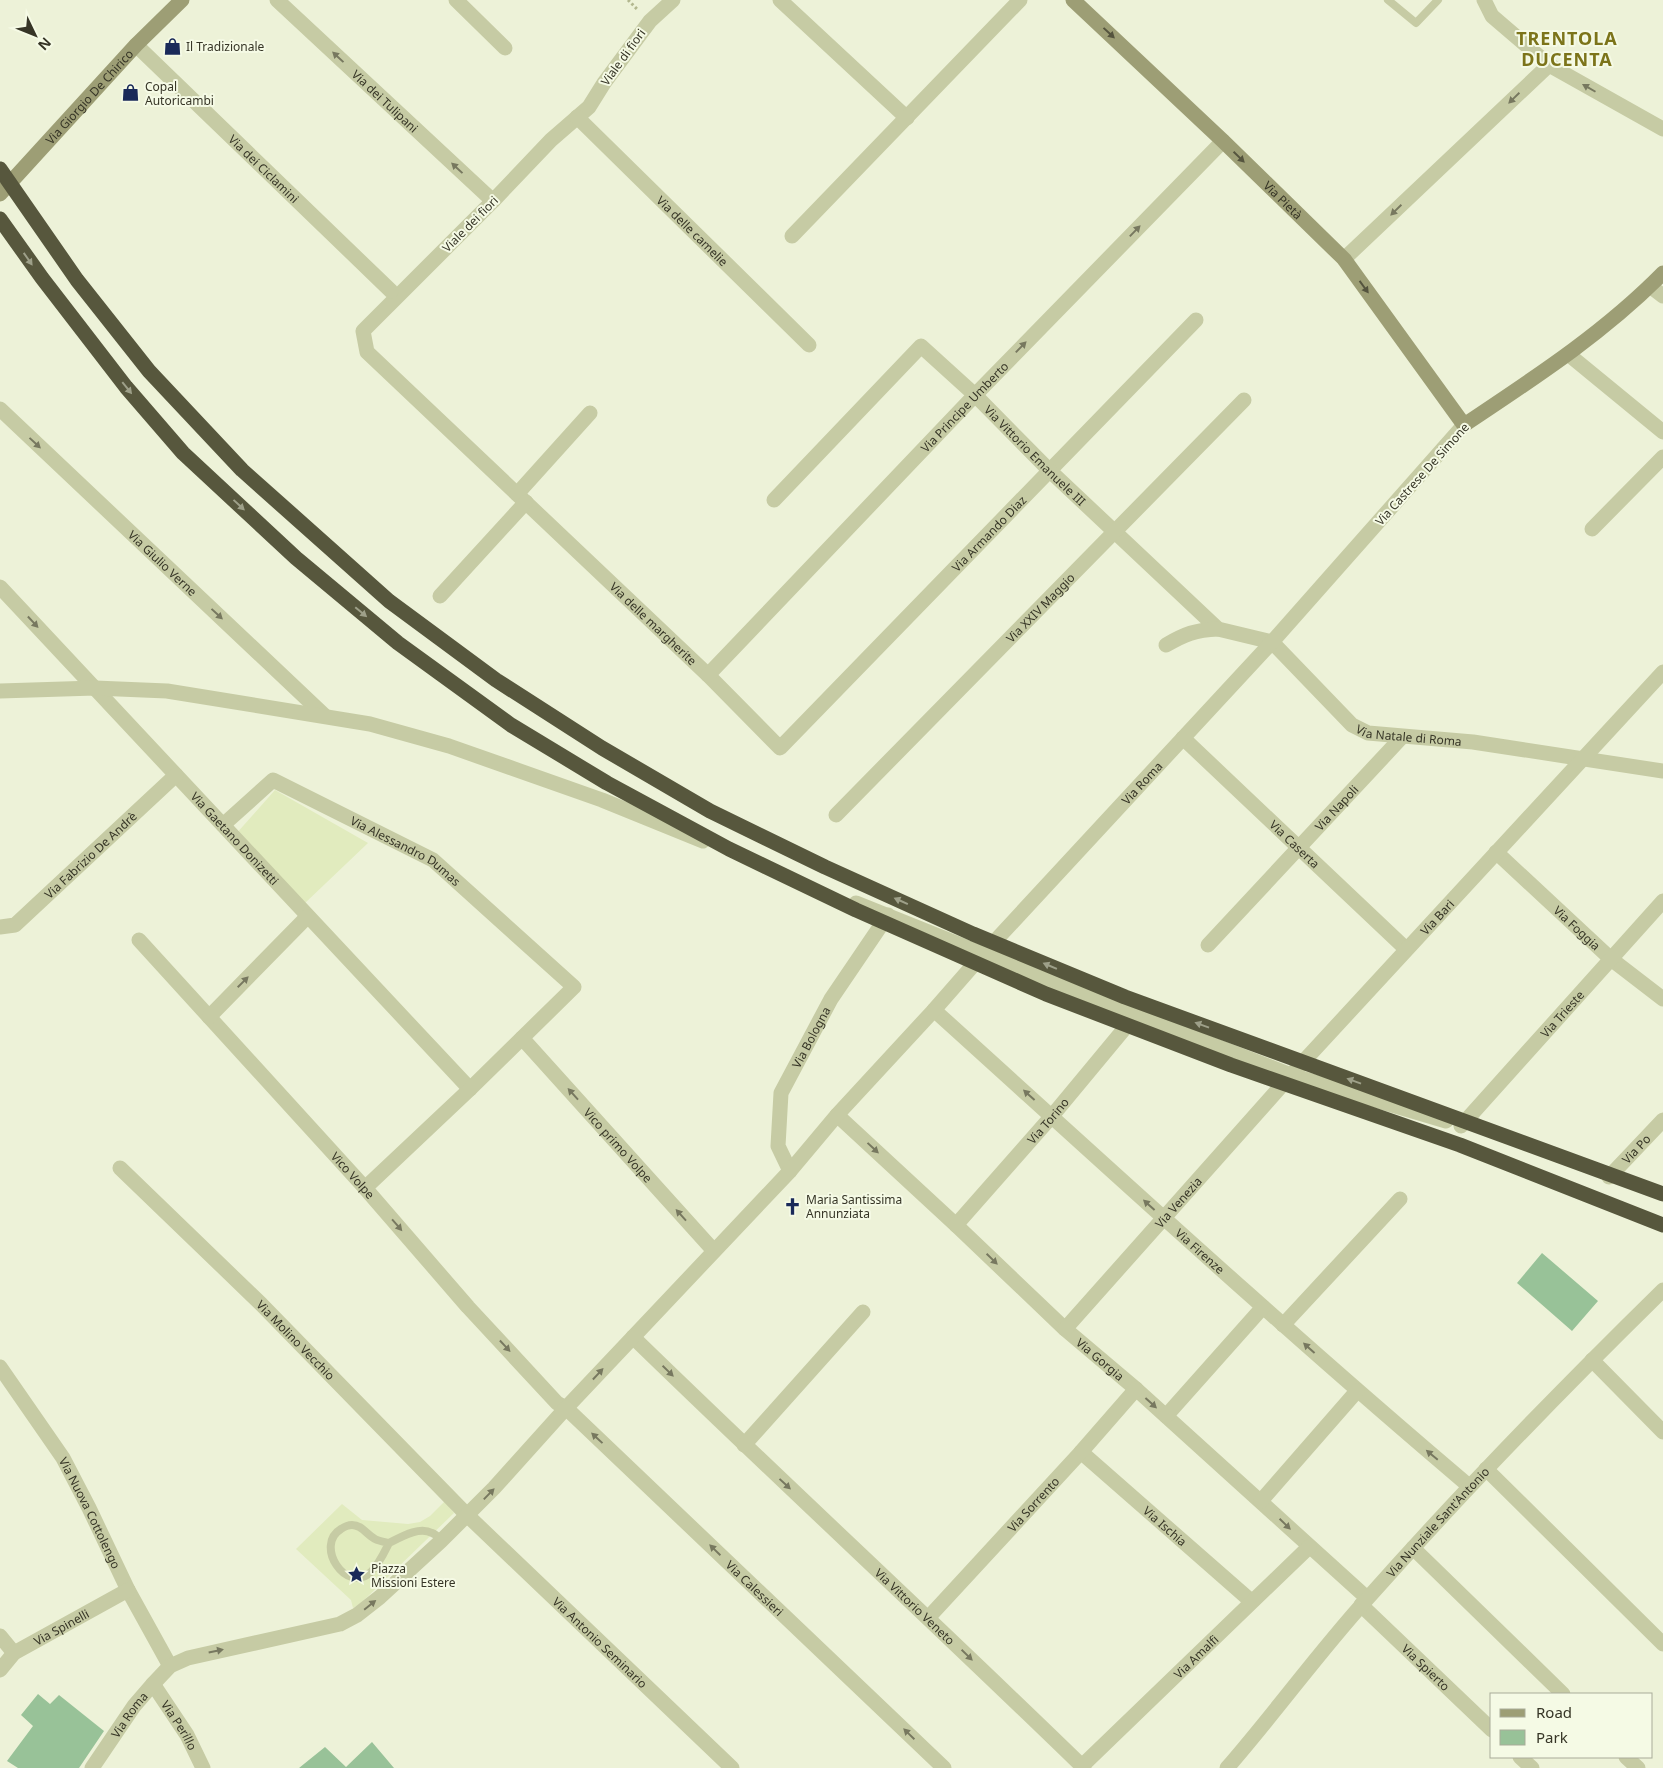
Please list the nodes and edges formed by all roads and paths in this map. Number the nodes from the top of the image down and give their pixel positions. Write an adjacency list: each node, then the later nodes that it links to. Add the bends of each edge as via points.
1 (182, 0): 11 (street, Via Giorgio De Chirico)
2 (278, 0): 20 (street, Via dei Tulipani, one-way to 2)
3 (456, 0): 12 (street)
4 (673, 0): 14 (street, Viale di fiori, via 650,21 589,107)
5 (780, 0): 15 (street)
6 (1020, 0): 15 (street)
7 (1073, 0): 17 (street, Via Pietà, one-way to 17)
8 (1388, 0): 9 (lane, via 1416,23)
9 (1438, 0)
10 (1484, 0): 13 (street, via 1492,16)
11 (136, 45): 19 (street, Via Giorgio De Chirico); 26 (street, Via dei Ciclamini)
12 (505, 48)
13 (1549, 65): 16 (street, one-way to 13); 23 (street, one-way to 23)
14 (577, 117): 20 (street, Viale dei fiori); 30 (street, Via delle camelie)
15 (906, 118): 22 (street)
16 (1663, 129)
17 (1223, 141): 23 (street, Via Pietà, one-way to 23); 32 (street, Via Principe Umberto, one-way to 17)
18 (0, 169): 88 (highway, one-way to 18, bridge, via 1125,997 973,934 710,811 602,748 496,680 389,601 242,470 149,371 77,280)
19 (0, 194)
20 (493, 201): 29 (street, Viale dei fiori)
21 (0, 219): 92 (highway, one-way to 92, bridge, via 126,387 177,446 289,552 405,648 512,725 607,783 737,853 1046,994 1231,1065 1460,1145)
22 (792, 236)
23 (1344, 259): 36 (street, Via Pietà, one-way to 36)
24 (1663, 273): 25 (street, Via Castrese De Simone)
25 (1650, 286): 27 (street); 31 (street, Via Castrese De Simone, via 1613,320)
26 (391, 291)
27 (1663, 296)
28 (1196, 320): 39 (street, Via Armando Diaz)
29 (363, 331): 40 (street, Via delle margherite, via 367,352)
30 (809, 345)
31 (1568, 354): 36 (street, Via Castrese De Simone); 37 (street)
32 (975, 394): 39 (street, Via Vittorio Emanuele III); 41 (street, Via Vittorio Emanuele III, via 922,346); 50 (street, Via Principe Umberto)
33 (1244, 400): 43 (street, Via XXIV Maggio)
34 (0, 409): 53 (street, Via Giulio Verne, one-way to 53)
35 (590, 413): 40 (street)
36 (1464, 426): 47 (street, Via Castrese De Simone)
37 (1663, 432)
38 (1663, 456): 42 (street)
39 (1049, 470): 43 (street, Via Vittorio Emanuele III); 56 (street, Via Armando Diaz)
40 (521, 498): 45 (street); 50 (street, Via delle margherite)
41 (774, 500)
42 (1592, 529)
43 (1114, 532): 46 (street, Via Vittorio Emanuele III); 60 (street, Via XXIV Maggio)
44 (0, 587): 51 (street, Via Gaetano Donizetti, one-way to 51)
45 (440, 596)
46 (1218, 630): 47 (street); 48 (street, via 1200,630)
47 (1272, 642): 54 (street, Via Natale di Roma, via 1352,725 1368,733); 55 (street, Via Roma)
48 (1166, 645)
49 (1663, 672): 57 (street)
50 (708, 675): 56 (street, Via delle margherite)
51 (95, 688): 52 (street); 53 (street, via 166,691); 59 (street, Via Gaetano Donizetti)
52 (0, 691)
53 (325, 716): 65 (street, via 370,724 449,746 602,800)
54 (1402, 737): 57 (street, Via Natale di Roma, via 1473,742); 62 (street, Via Napoli)
55 (1183, 738): 62 (street, Via Caserta); 71 (street, Via Roma)
56 (780, 748)
57 (1581, 759): 58 (street, Via Natale di Roma); 63 (street, Via Bari)
58 (1663, 771)
59 (176, 775): 61 (street, Via Gaetano Donizetti); 67 (street, Via Fabrizio De Andrè, via 15,925)
60 (836, 815)
61 (223, 825): 66 (street, Via Gaetano Donizetti); 77 (street, Via Alessandro Dumas, via 273,780 432,860 574,988)
62 (1298, 848): 69 (street, Via Napoli); 70 (street, Via Caserta)
63 (1496, 852): 70 (street, Via Bari); 72 (street, Via Foggia)
64 (1663, 901): 72 (street, Via Trieste)
65 (888, 915): 71 (street); 85 (street, Via Bologna, via 831,998 781,1092 778,1146)
66 (308, 917): 76 (street, one-way to 66); 79 (street, Via Gaetano Donizetti)
67 (0, 927)
68 (139, 940): 76 (street, Vico Volpe)
69 (1208, 945)
70 (1406, 949): 78 (street, Via Bari)
71 (982, 954): 74 (street, Via Roma); 75 (street)
72 (1611, 959): 73 (street, Via Foggia); 83 (street, Via Trieste)
73 (1663, 999)
74 (934, 1010): 80 (street, Via Roma); 81 (street, Via Firenze, one-way to 74)
75 (1136, 1015): 78 (street); 81 (street, Via Torino)
76 (209, 1017): 87 (street, Vico Volpe)
77 (522, 1038): 79 (street); 93 (street, Vico primo Volpe, one-way to 77)
78 (1291, 1075): 83 (street); 90 (street, Via Venezia)
79 (470, 1089): 87 (street)
80 (837, 1115): 85 (street, Via Roma); 91 (street, Via Gorgia, one-way to 91)
81 (1052, 1116): 90 (street, Via Firenze, one-way to 81); 91 (street, Via Torino)
82 (1663, 1120): 86 (street, Via Po)
83 (1461, 1126): 86 (street)
84 (120, 1168): 112 (street, Via Molino Vecchio, via 261,1304)
85 (790, 1171): 93 (street, Via Roma)
86 (1609, 1178): 88 (street)
87 (365, 1188): 104 (street, Vico Volpe, one-way to 104, via 475,1314 557,1403)
88 (1663, 1195)
89 (1400, 1199): 97 (street)
90 (1164, 1219): 95 (street, Via Firenze); 98 (street, Via Venezia)
91 (956, 1224): 98 (street, Via Gorgia, one-way to 98)
92 (1663, 1225)
93 (714, 1252): 99 (street, Via Roma)
94 (1663, 1290): 100 (street, Via Nunziale Sant'Antonio)
95 (1263, 1307): 97 (street, Via Firenze); 105 (street)
96 (863, 1312): 107 (street)
97 (1283, 1325): 103 (street, Via Firenze, one-way to 97)
98 (1065, 1329): 102 (street, Via Gorgia)
99 (633, 1338): 104 (street, Via Roma, one-way to 99); 107 (street, Via Vittorio Veneto, one-way to 107)
100 (1592, 1360): 106 (street); 109 (street, Via Nunziale Sant'Antonio)
101 (0, 1367): 117 (street, Via Nuova Cottolengo, via 63,1458)
102 (1136, 1389): 105 (street, Via Gorgia, one-way to 105); 108 (street, Via Sorrento)
103 (1357, 1392): 110 (street, Via Firenze, one-way to 103); 111 (street)
104 (566, 1408): 112 (street, Via Roma, one-way to 104); 136 (street, Via Calessieri, one-way to 104)
105 (1166, 1416): 111 (street, Via Gorgia)
106 (1663, 1432)
107 (744, 1445): 120 (street, Via Vittorio Veneto, one-way to 120)
108 (1081, 1452): 118 (street, Via Ischia); 120 (street, Via Sorrento)
109 (1486, 1469): 110 (street, Via Nunziale Sant'Antonio); 122 (street)
110 (1469, 1486): 116 (street, Via Nunziale Sant'Antonio)
111 (1261, 1502): 115 (street, Via Gorgia, one-way to 115)
112 (468, 1516): 113 (street, Via Roma); 135 (street, Via Antonio Seminario)
113 (441, 1541): 114 (lane, via 434,1533 425,1531 407,1534); 124 (street, Via Roma, one-way to 113, via 188,1658 340,1624 380,1597)
114 (390, 1543): 114 (lane, via 375,1539 360,1527 350,1525 339,1530 332,1539 331,1553 342,1573 353,1578 361,1577 377,1565)
115 (1309, 1547): 118 (street, Via Amalfi); 119 (street, Via Gorgia)
116 (1413, 1548): 119 (street, Via Nunziale Sant'Antonio); 127 (street)
117 (128, 1590): 123 (street, Via Spinelli); 124 (street, Via Nuova Cottolengo)
118 (1251, 1601): 132 (street, Via Amalfi)
119 (1364, 1602): 128 (street, Via Spierto); 131 (street, Via Nunziale Sant'Antonio)
120 (928, 1618): 132 (street, Via Vittorio Veneto, one-way to 132)
121 (0, 1636): 123 (street)
122 (1663, 1644)
123 (14, 1652): 125 (street, Via Spinelli)
124 (170, 1666): 126 (street, Via Roma)
125 (0, 1670)
126 (153, 1684): 133 (street, Via Roma); 134 (street, Via Perillo, via 187,1735)
127 (1562, 1693)
128 (1490, 1728)
129 (1521, 1758): 137 (street)
130 (1627, 1758): 138 (street)
131 (1236, 1765)
132 (1083, 1767)
133 (92, 1768)
134 (203, 1768)
135 (732, 1768)
136 (944, 1768)
137 (1532, 1768)
138 (1638, 1768)

